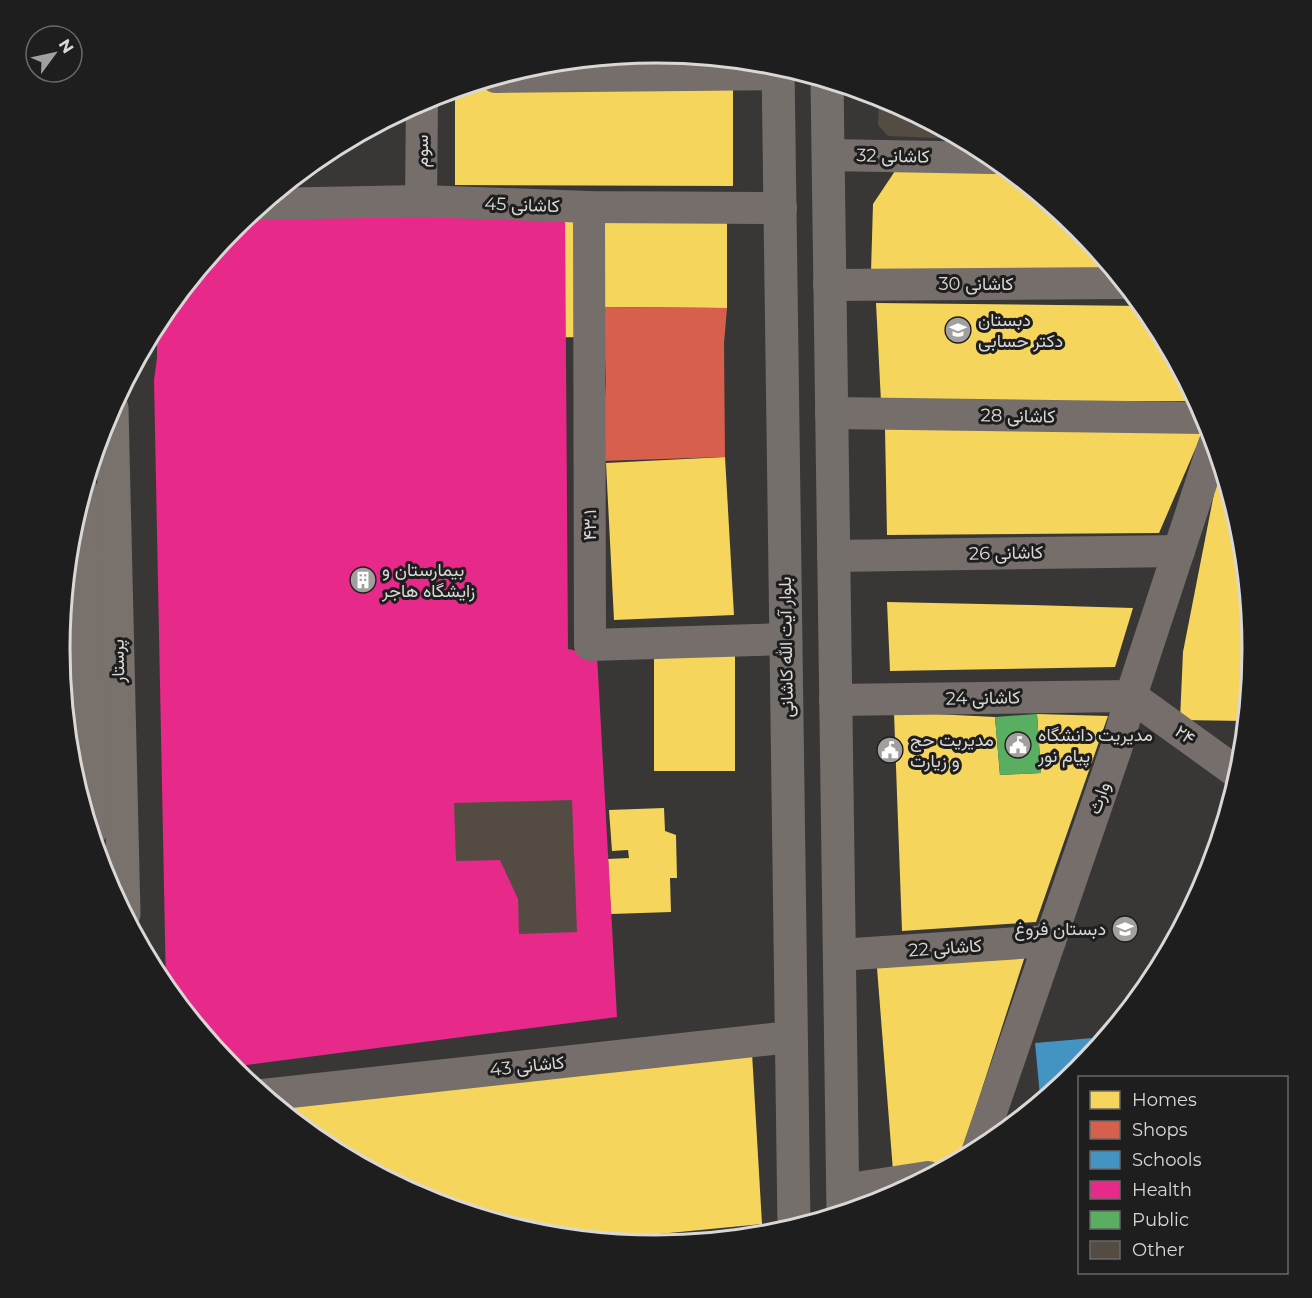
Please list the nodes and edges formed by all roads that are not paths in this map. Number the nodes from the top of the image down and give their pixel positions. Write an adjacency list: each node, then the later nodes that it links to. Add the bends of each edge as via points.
1 (749, 71): 2 (street)
2 (533, 76)
3 (778, 76): 11 (main road, بلوار آیت الله کاشانی)
4 (826, 89): 6 (main road)
5 (422, 112): 8 (street, سوم)
6 (828, 155): 7 (street, کاشانی 32); 13 (main road)
7 (975, 158)
8 (421, 201): 9 (street, کاشانی 45); 10 (street, کاشانی 45)
9 (275, 204)
10 (589, 207): 11 (street, کاشانی 45); 23 (street, ۴۳.۱, via 590,645)
11 (781, 208): 21 (main road, بلوار آیت الله کاشانی)
12 (1114, 283): 13 (street, کاشانی 30)
13 (829, 285): 14 (main road)
14 (831, 413): 15 (street, کاشانی 28); 20 (main road)
15 (1194, 418)
16 (113, 431): 28 (main road, پرستار)
17 (1210, 457): 19 (street, وارث)
18 (84, 523): 27 (main road, پرستار)
19 (1179, 551): 20 (street, کاشانی 26); 24 (street, وارث)
20 (833, 556): 22 (main road)
21 (786, 594): 22 (main road); 23 (main road, بلوار آیت الله کاشانی)
22 (834, 596): 25 (main road)
23 (786, 639): 31 (main road, بلوار آیت الله کاشانی)
24 (1131, 696): 25 (street, کاشانی 24); 26 (street, ۲۴); 29 (street, وارث)
25 (835, 700): 30 (main road)
26 (1230, 767)
27 (90, 802)
28 (123, 893)
29 (1050, 940): 30 (street, کاشانی 22); 33 (street, وارث)
30 (839, 955): 35 (main road)
31 (791, 1037): 32 (street, کاشانی 43); 36 (main road, بلوار آیت الله کاشانی)
32 (275, 1094)
33 (983, 1135)
34 (875, 1192): 35 (street)
35 (843, 1201)
36 (794, 1218)

